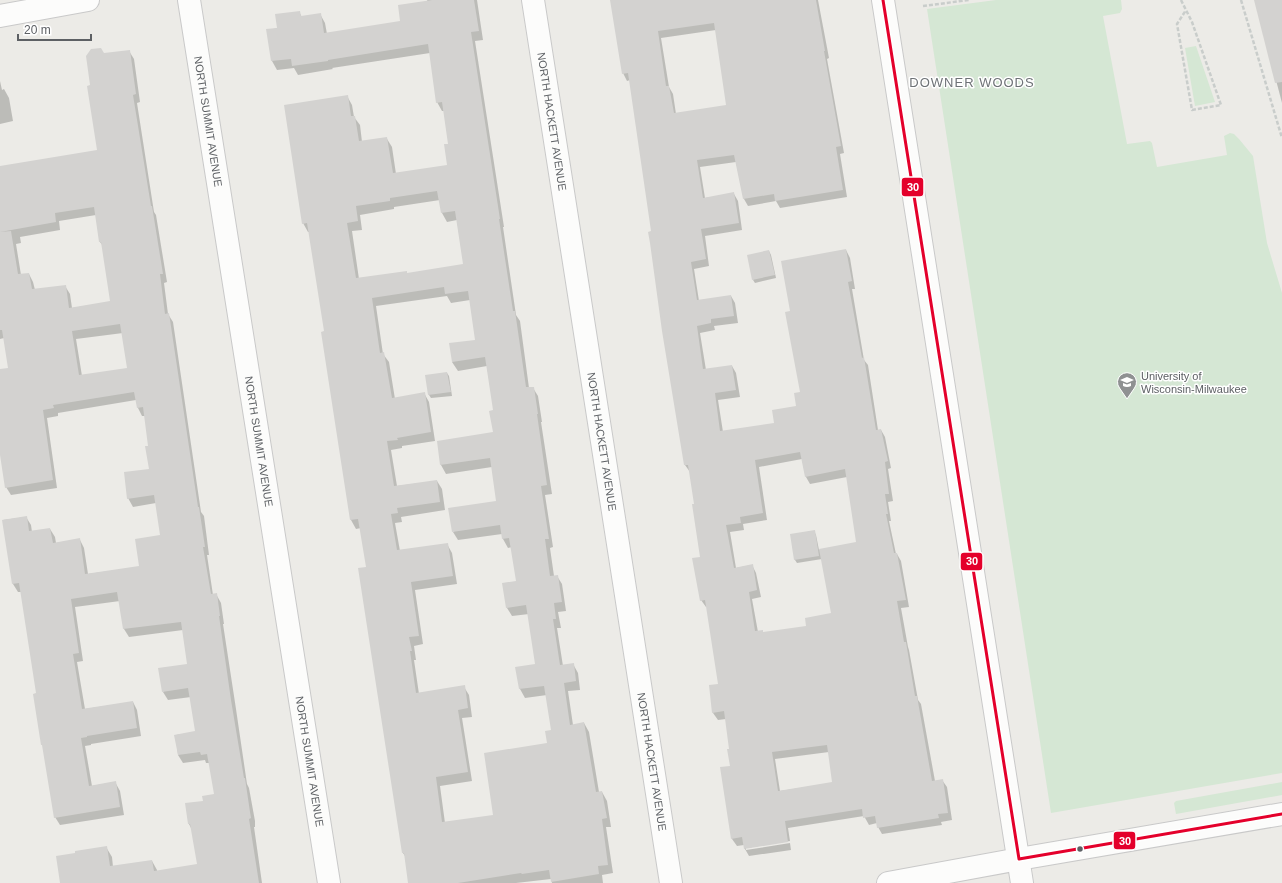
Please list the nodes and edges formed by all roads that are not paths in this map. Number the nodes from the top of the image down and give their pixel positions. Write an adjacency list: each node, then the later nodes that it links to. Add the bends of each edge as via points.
1 (88, 0): 5 (street)
2 (189, 0): 8 (street, NORTH SUMMIT AVENUE)
3 (533, 0): 9 (street, NORTH HACKETT AVENUE)
4 (883, 0): 7 (street)
5 (0, 16)
6 (1282, 814): 7 (street)
7 (1019, 859): 10 (street); 11 (street)
8 (329, 883)
9 (671, 883)
10 (888, 883)
11 (1022, 883)

